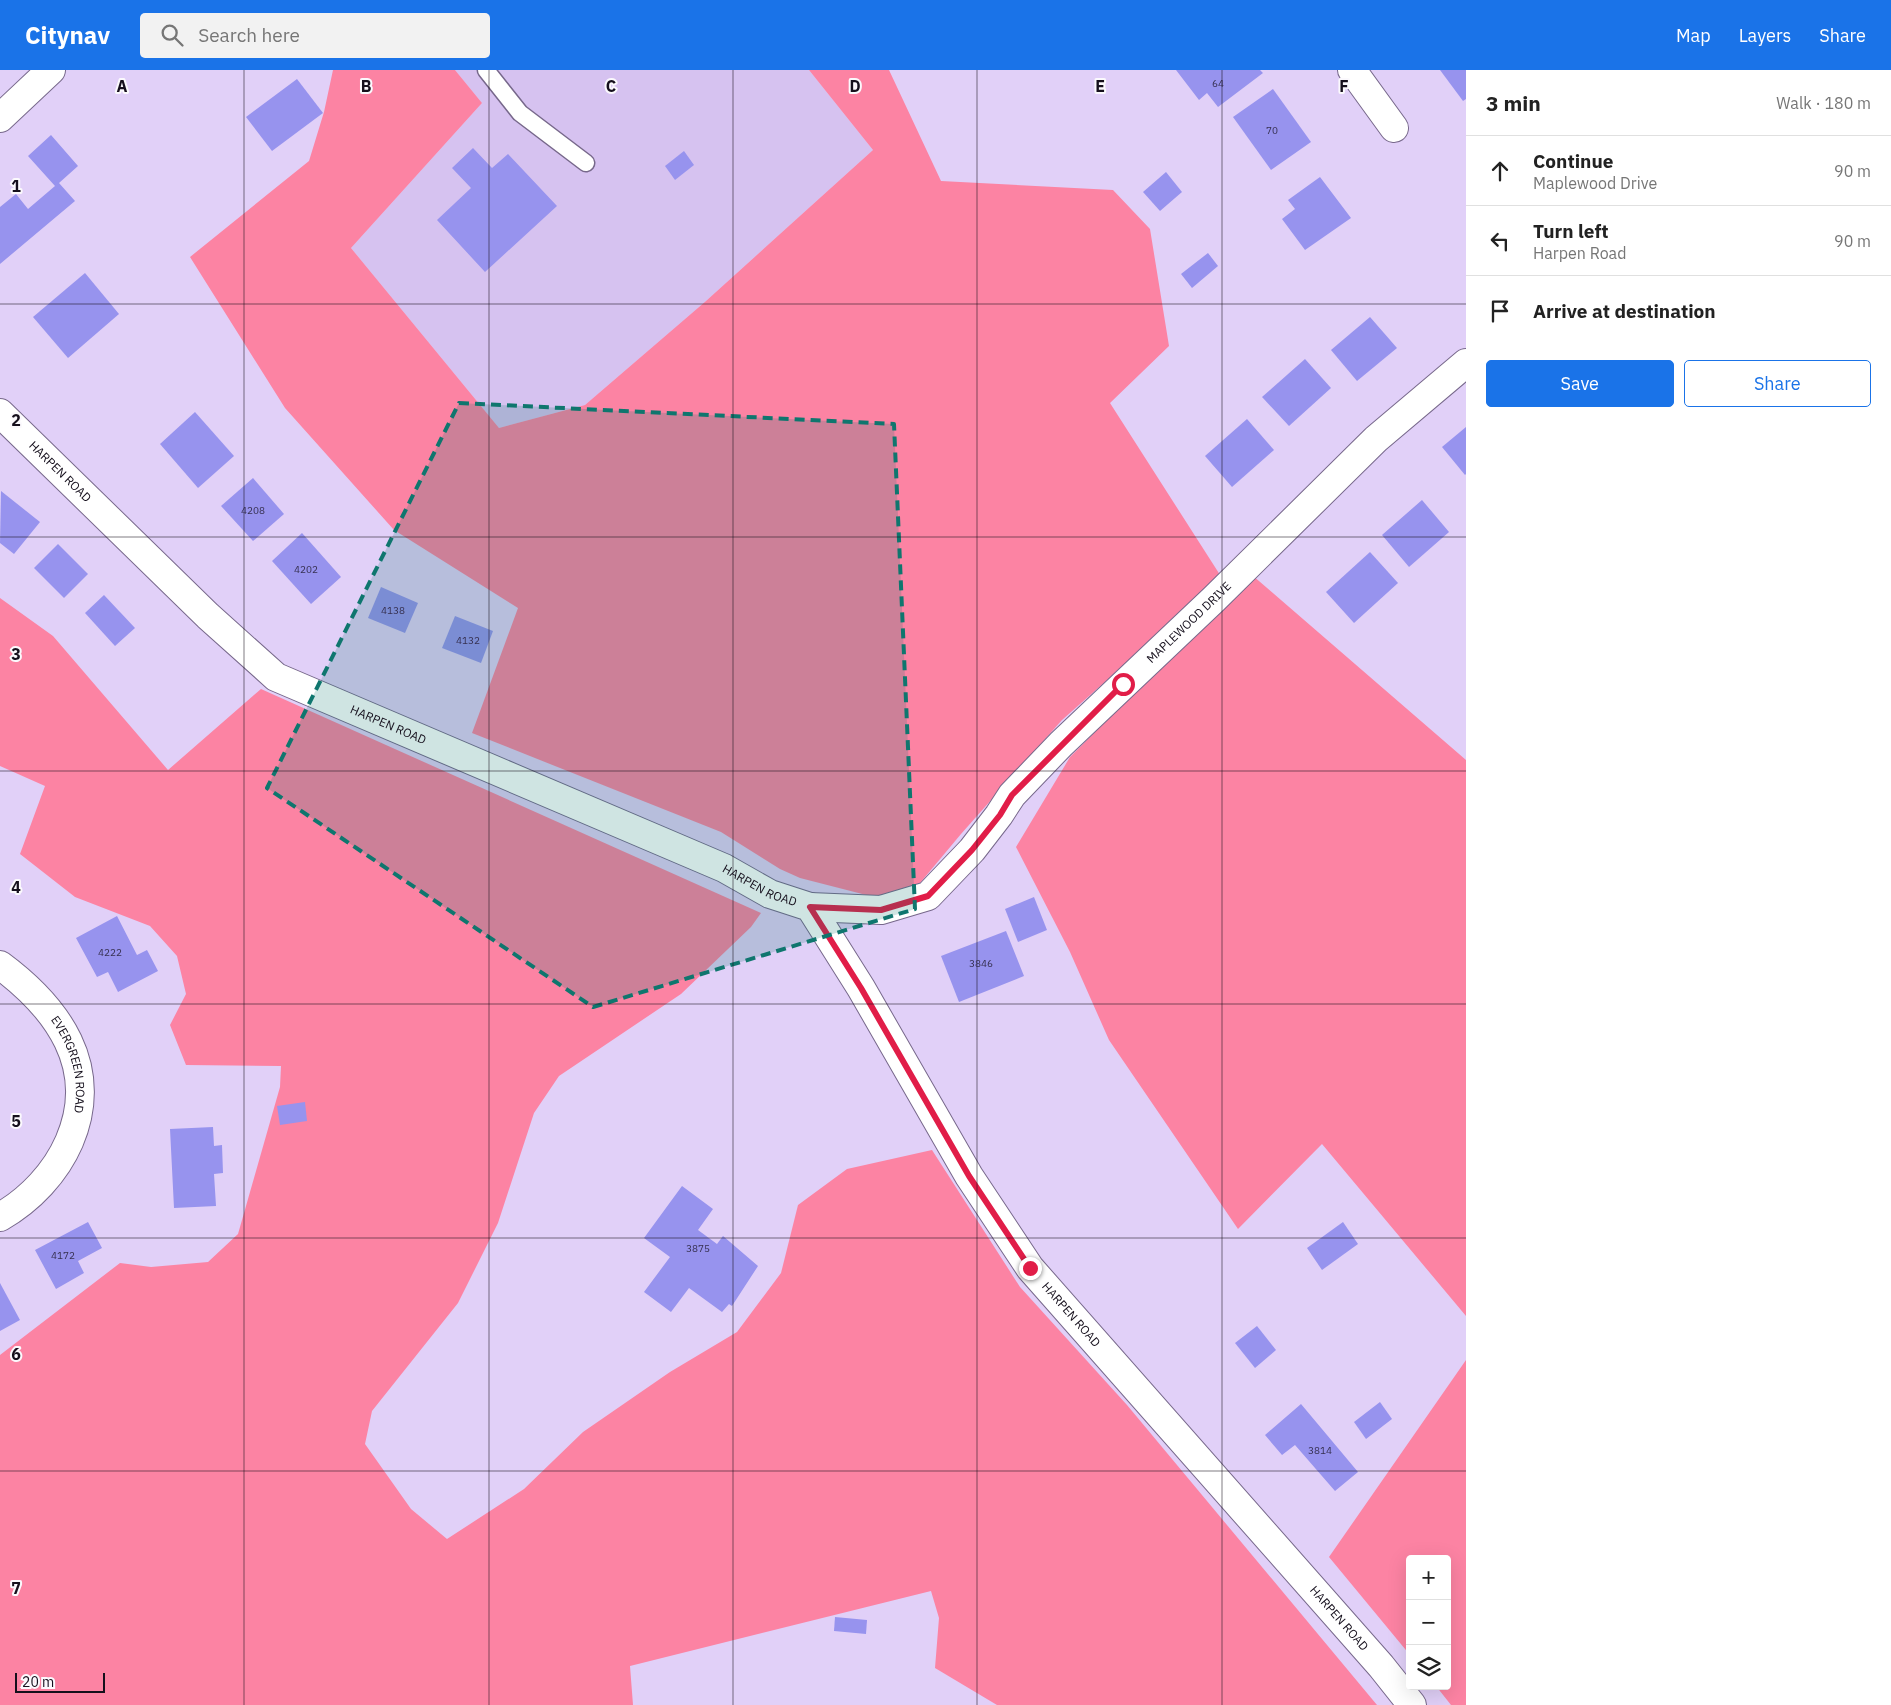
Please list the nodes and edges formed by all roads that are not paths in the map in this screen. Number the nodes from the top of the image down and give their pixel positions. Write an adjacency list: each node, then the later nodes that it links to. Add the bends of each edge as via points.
1 (486, 70): 6 (lane, via 520,113)
2 (1352, 70): 5 (street)
3 (46, 72): 4 (street)
4 (0, 118)
5 (1394, 128)
6 (586, 163)
7 (1466, 363): 9 (street, MAPLEWOOD DRIVE, via 1376,438 1214,599 1061,744 1012,795 972,850 928,896 881,910)
8 (0, 413): 9 (street, HARPEN ROAD, via 208,616 276,677 724,868 770,894)
9 (810, 907): 12 (street, HARPEN ROAD, via 861,988 969,1176 1030,1268)
10 (0, 965): 11 (street, EVERGREEN ROAD, via 42,1002 68,1040 77,1070 80,1107 72,1140 55,1169 24,1201)
11 (0, 1217)
12 (1412, 1705)

